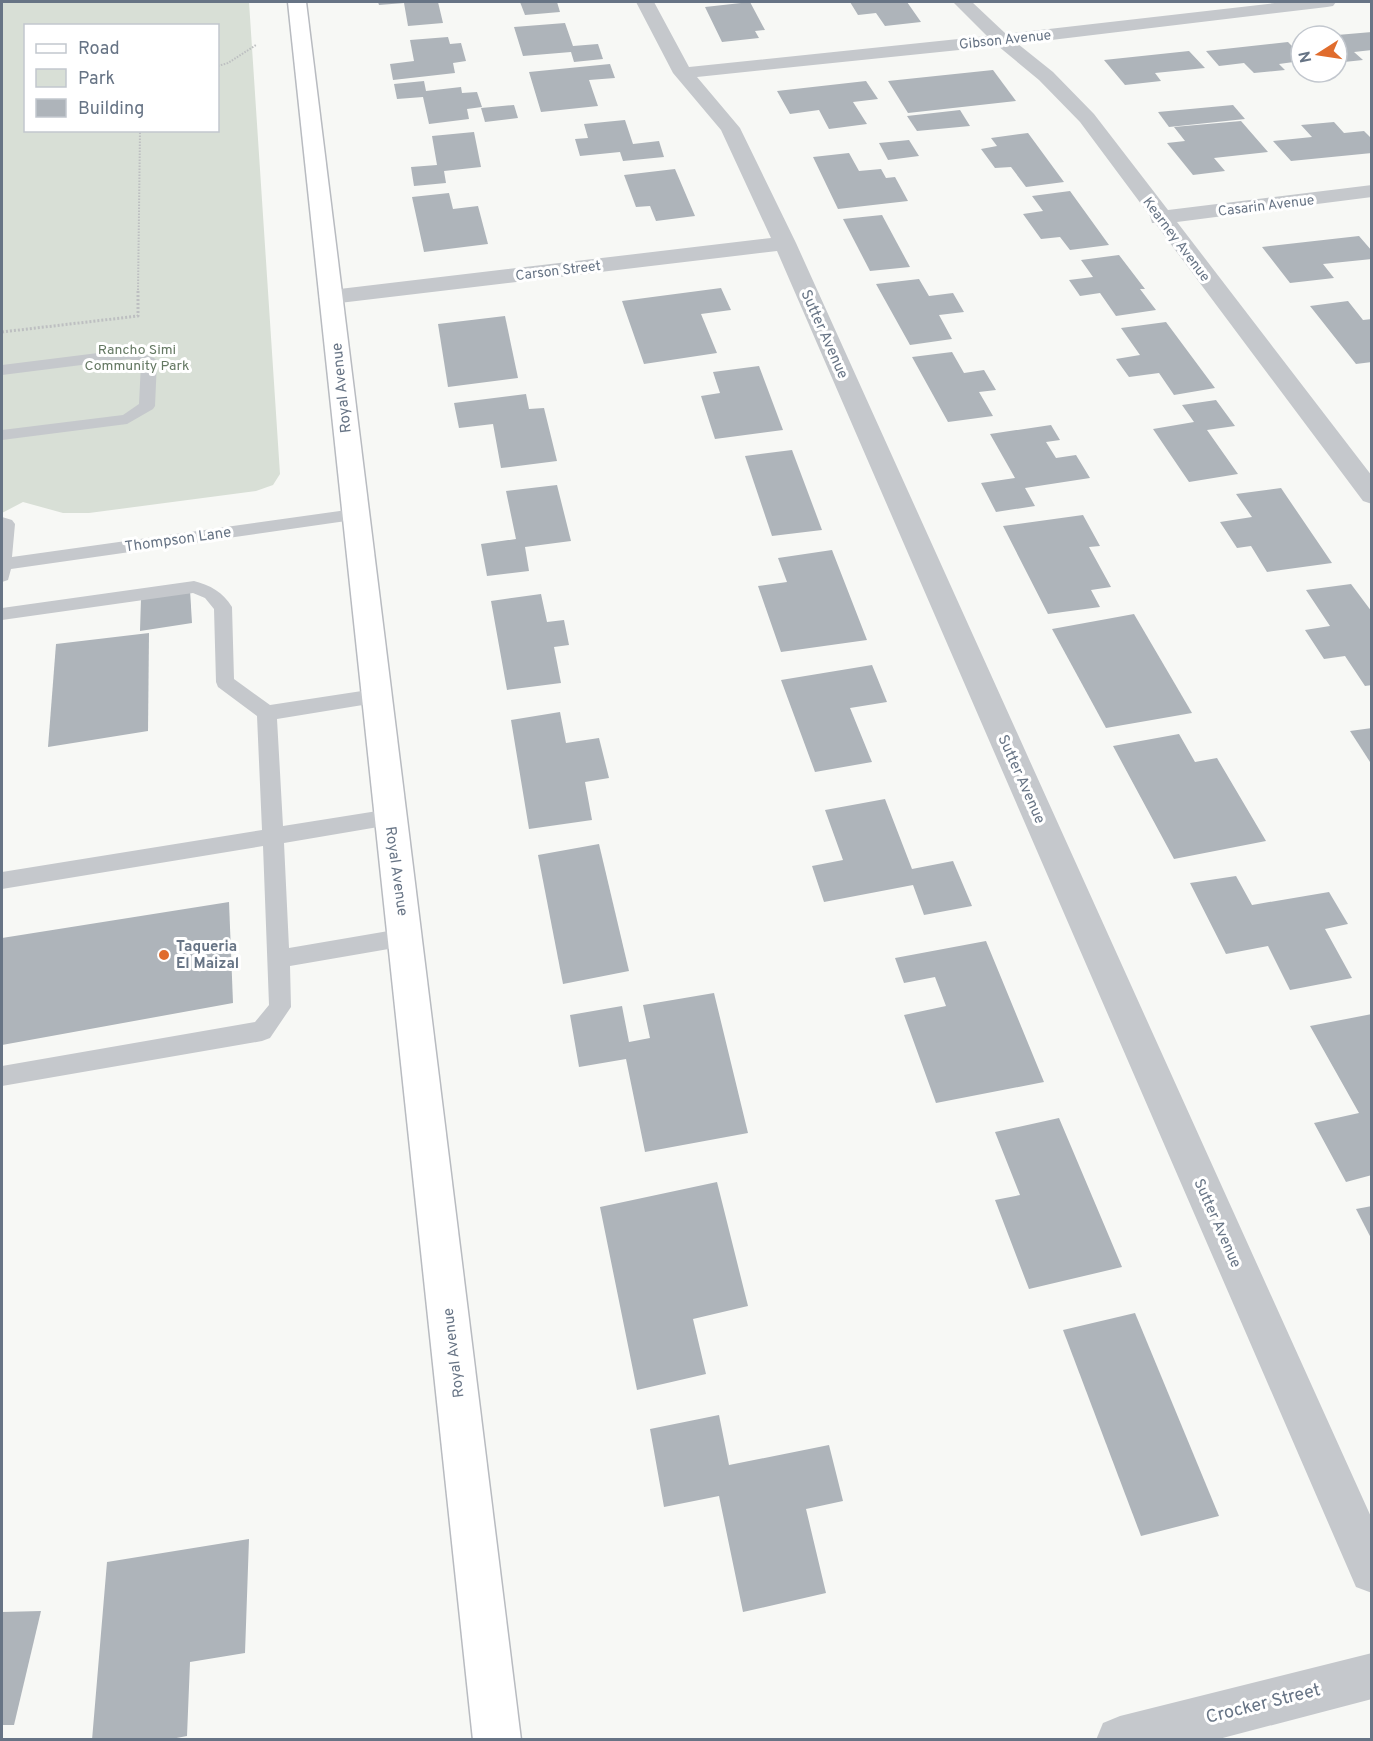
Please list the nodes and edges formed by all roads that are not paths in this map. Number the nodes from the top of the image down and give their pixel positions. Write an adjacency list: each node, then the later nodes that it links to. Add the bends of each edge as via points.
1 (297, 2): 11 (main road, Royal Avenue)
2 (645, 2): 7 (street, Sutter Avenue)
3 (962, 2): 6 (street, Kearney Avenue)
4 (1327, 2): 5 (street, Gibson Avenue)
5 (1288, 3): 6 (street, Gibson Avenue)
6 (1002, 40): 7 (street, Gibson Avenue); 9 (street, Kearney Avenue, via 1046,76 1087,118)
7 (683, 73): 10 (street, Sutter Avenue, via 730,128)
8 (1371, 191): 9 (street, Casarin Avenue)
9 (1160, 218): 14 (street, Kearney Avenue)
10 (785, 243): 11 (street, Carson Street); 27 (street, Sutter Avenue)
11 (331, 297): 15 (main road, Royal Avenue)
12 (2, 370): 13 (lane, via 130,354 149,361 147,406 127,419)
13 (2, 435)
14 (1371, 495)
15 (354, 515): 17 (lane, Thompson Lane); 19 (main road, Royal Avenue)
16 (2, 523): 17 (lane, via 6,524)
17 (2, 568)
18 (2, 614): 20 (lane, via 194,587 211,594 223,606 225,682)
19 (375, 696): 20 (lane); 21 (main road, Royal Avenue)
20 (267, 713): 22 (lane)
21 (390, 817): 22 (lane); 24 (main road, Royal Avenue)
22 (272, 836): 23 (lane); 25 (lane)
23 (2, 881)
24 (406, 937): 25 (lane); 29 (main road, Royal Avenue)
25 (279, 959): 26 (lane, via 280,1007 262,1031)
26 (2, 1077)
27 (1371, 1571)
28 (1371, 1676): 30 (street, Crocker Street)
29 (497, 1740)
30 (1120, 1740)

